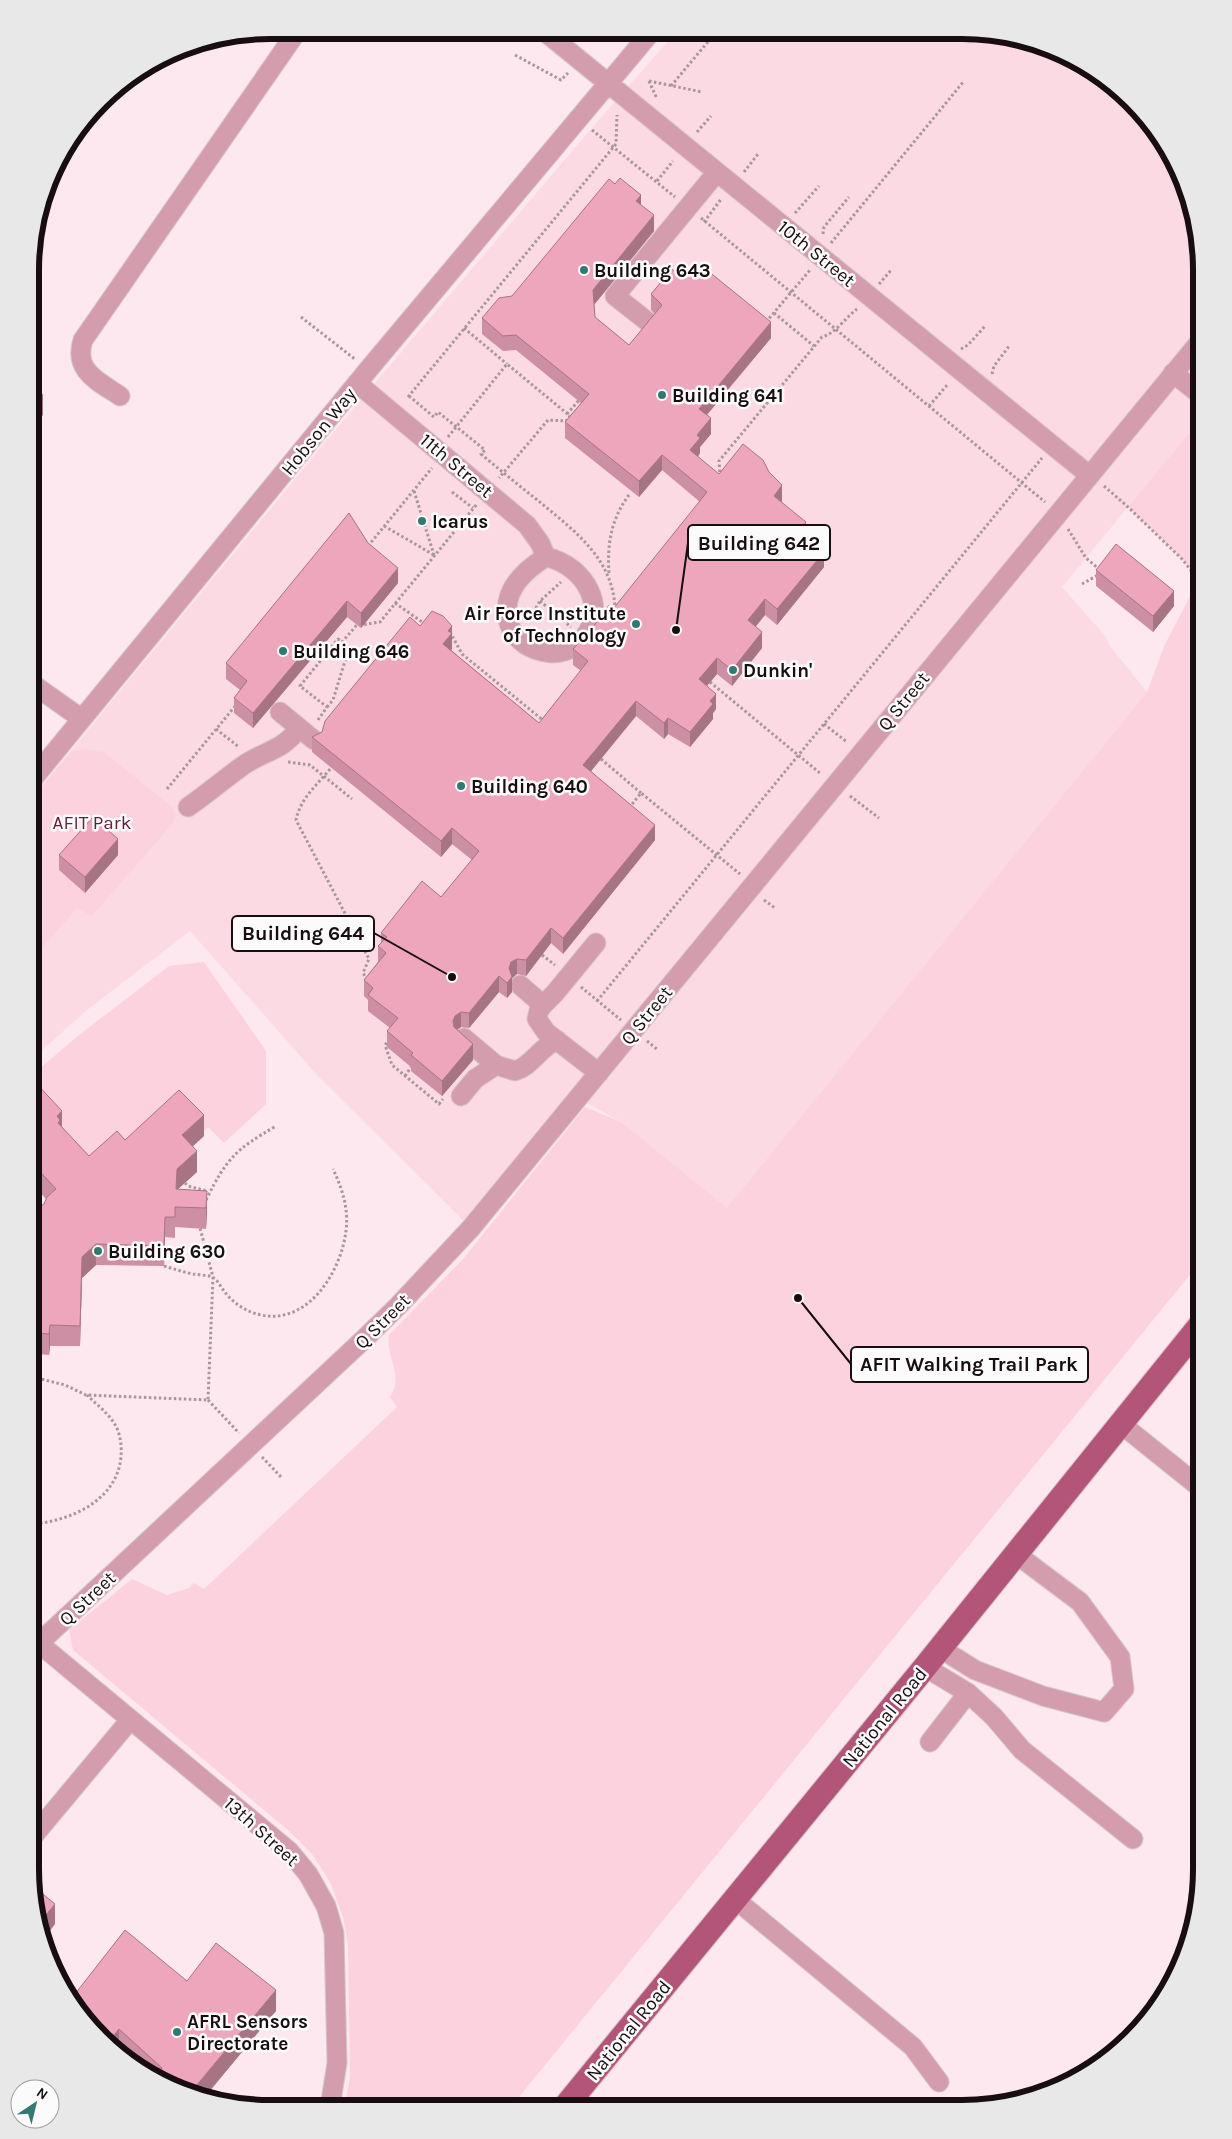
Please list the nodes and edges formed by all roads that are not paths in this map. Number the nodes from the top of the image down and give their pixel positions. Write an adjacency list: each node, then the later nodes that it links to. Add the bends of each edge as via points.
1 (292, 39): 11 (street, via 83,340 82,365 95,379)
2 (554, 39): 4 (street, 10th Street)
3 (645, 39): 4 (street, Hobson Way)
4 (607, 84): 5 (street, 10th Street); 9 (street, Hobson Way)
5 (717, 172): 6 (street, via 615,296); 12 (street, 10th Street, via 824,249)
6 (648, 322)
7 (1193, 349): 8 (street, Q Street)
8 (1173, 373): 10 (street); 12 (street, Q Street)
9 (357, 383): 13 (street, 11th Street, via 527,525); 16 (street, Hobson Way)
10 (1193, 389)
11 (120, 396)
12 (1089, 475): 25 (street, Q Street)
13 (546, 556): 13 (street, via 514,584 507,607 508,621 518,638 538,651 557,653 568,651 584,638 593,620 593,599 588,588 567,578 566,563)
14 (39, 688): 16 (street)
15 (280, 712): 18 (street, via 307,734 292,738 261,756)
16 (82, 718): 17 (street, Hobson Way)
17 (39, 770)
18 (188, 807)
19 (596, 943): 21 (street)
20 (520, 985): 21 (street)
21 (543, 1005): 23 (street, via 537,1018 539,1024)
22 (464, 1038): 24 (street)
23 (557, 1040): 24 (street, via 547,1044 521,1070 510,1071); 25 (street)
24 (496, 1065): 26 (street)
25 (599, 1073): 31 (street, Q Street, via 471,1228 398,1306)
26 (463, 1086)
27 (1193, 1334): 28 (main road, National Road)
28 (1121, 1424): 29 (street); 30 (main road, National Road)
29 (1193, 1482)
30 (1016, 1554): 32 (main road, National Road); 32 (street, via 1080,1602 1120,1658 1124,1689 1104,1712 1043,1696 974,1670)
31 (39, 1638)
32 (940, 1648): 34 (main road, National Road)
33 (39, 1649): 36 (street, 13th Street)
34 (926, 1667): 35 (street); 40 (main road, National Road)
35 (968, 1693): 37 (street); 39 (street, via 1022,1750)
36 (130, 1720): 38 (street); 42 (street, 13th Street, via 289,1851 308,1874 326,1906 334,1933 337,2054)
37 (930, 1742)
38 (39, 1829)
39 (1133, 1840)
40 (735, 1899): 41 (street, via 913,2047); 43 (main road, National Road)
41 (940, 2082)
42 (331, 2100)
43 (571, 2100)

